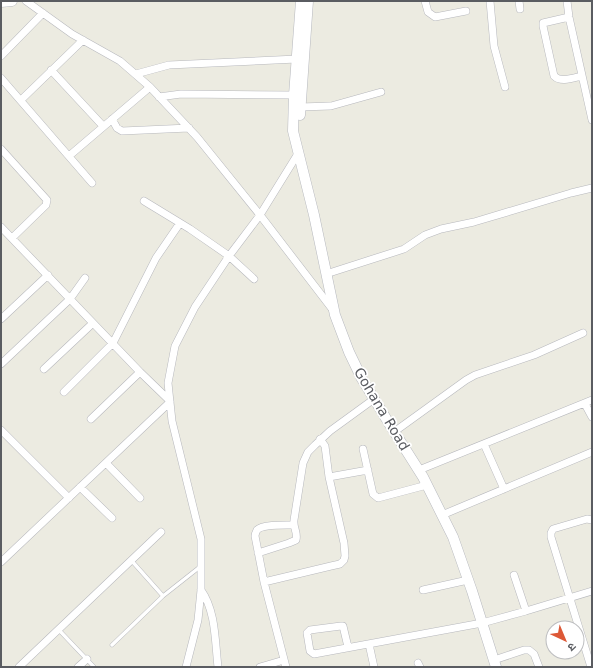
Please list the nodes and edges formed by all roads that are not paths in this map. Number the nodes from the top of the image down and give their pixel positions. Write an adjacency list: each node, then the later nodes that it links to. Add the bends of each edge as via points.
1 (12, 1): 9 (main road)
2 (26, 1): 12 (street)
3 (301, 1): 16 (main road, Gohana Road)
4 (308, 1): 27 (main road)
5 (425, 1): 11 (street, via 428,12 435,17)
6 (490, 1): 22 (street, via 494,46)
7 (519, 1): 10 (street)
8 (567, 1): 13 (street)
9 (1, 2)
10 (520, 9)
11 (466, 12)
12 (43, 13): 14 (street); 15 (street)
13 (569, 17): 19 (street); 19 (street, via 543,24 546,40 554,76 557,79)
14 (83, 40): 17 (street); 18 (street, via 120,61)
15 (1, 56)
16 (296, 59): 18 (street, via 176,64); 24 (main road, Gohana Road)
17 (52, 70): 26 (street); 30 (street)
18 (136, 74): 21 (street)
19 (582, 76): 29 (street)
20 (1, 78): 26 (street)
21 (150, 87): 25 (street); 28 (street)
22 (505, 87)
23 (381, 92): 27 (street, via 331,106)
24 (294, 95): 25 (street); 32 (main road, Gohana Road, via 293,131)
25 (159, 96): 31 (street)
26 (21, 100): 35 (street)
27 (300, 107): 32 (main road, via 300,131)
28 (112, 119): 30 (street); 31 (street, via 122,131)
29 (592, 120)
30 (103, 126): 35 (street)
31 (188, 128): 39 (street)
32 (296, 140): 34 (main road, Gohana Road)
33 (1, 149): 42 (street, via 47,200 46,205)
34 (299, 152): 39 (street); 44 (main road, Gohana Road)
35 (69, 156): 36 (street)
36 (92, 183)
37 (592, 188): 44 (street, via 441,229 425,235 404,249)
38 (144, 201): 40 (street)
39 (260, 214): 43 (street); 49 (street)
40 (180, 223): 43 (street); 53 (street, via 156,258)
41 (1, 227): 42 (street)
42 (12, 238): 45 (street)
43 (229, 256): 47 (street); 59 (street, via 195,307 175,346 168,383)
44 (326, 274): 49 (main road, Gohana Road)
45 (48, 275): 48 (street); 50 (street)
46 (85, 278): 48 (street)
47 (254, 279)
48 (70, 299): 51 (street); 54 (street)
49 (335, 312): 58 (main road, Gohana Road, via 349,352)
50 (1, 320)
51 (93, 323): 53 (street); 55 (street)
52 (583, 333): 64 (street, via 534,355 466,380)
53 (113, 343): 56 (street); 57 (street)
54 (1, 364)
55 (44, 368)
56 (140, 372): 59 (street); 62 (street)
57 (64, 392)
58 (374, 399): 64 (main road, Gohana Road); 65 (street)
59 (170, 401): 69 (street); 86 (street, via 172,421 201,539)
60 (589, 402): 61 (street); 66 (street)
61 (592, 417)
62 (91, 419)
63 (1, 430): 76 (street)
64 (394, 432): 71 (main road, Gohana Road)
65 (320, 439): 72 (street, via 325,446); 81 (street, via 308,452 304,463)
66 (484, 444): 71 (street); 75 (street)
67 (363, 449): 70 (street)
68 (592, 452): 75 (street)
69 (106, 463): 74 (street); 77 (street)
70 (368, 470): 72 (street); 73 (street, via 372,494 378,498)
71 (418, 470): 73 (main road, Gohana Road)
72 (329, 477): 89 (street, via 344,543 344,560 340,564)
73 (427, 485): 78 (main road, Gohana Road)
74 (80, 487): 76 (street); 79 (street)
75 (504, 489): 78 (street)
76 (69, 498): 85 (street)
77 (140, 498)
78 (442, 515): 88 (main road, Gohana Road)
79 (112, 518)
80 (592, 520): 94 (street, via 587,519 553,529 551,533)
81 (294, 525): 83 (street, via 296,540); 83 (street, via 259,528 255,536)
82 (161, 532): 84 (street)
83 (258, 553): 89 (street)
84 (131, 560): 93 (lane); 98 (street)
85 (1, 562)
86 (202, 564): 90 (street); 93 (lane)
87 (514, 575): 95 (street)
88 (468, 580): 91 (street); 97 (main road, Gohana Road)
89 (264, 582): 104 (street)
90 (201, 590): 109 (street, via 198,620); 110 (street, via 206,597 212,619)
91 (423, 590)
92 (592, 591): 94 (street)
93 (163, 596): 100 (lane)
94 (569, 598): 95 (street); 96 (street)
95 (526, 611): 97 (street)
96 (576, 620)
97 (482, 623): 99 (street); 105 (main road, Gohana Road)
98 (58, 629): 103 (lane); 106 (street)
99 (369, 644): 101 (street); 112 (street)
100 (112, 645)
101 (348, 647): 101 (street, via 314,654 310,651 307,633 310,630 343,626)
102 (585, 647): 114 (street)
103 (87, 659): 107 (street); 108 (lane)
104 (285, 664): 111 (street)
105 (495, 664): 113 (street, via 529,650 534,654)
106 (19, 667)
107 (78, 667)
108 (94, 667)
109 (186, 667)
110 (218, 667)
111 (260, 667)
112 (374, 667)
113 (539, 667)
114 (591, 667)

